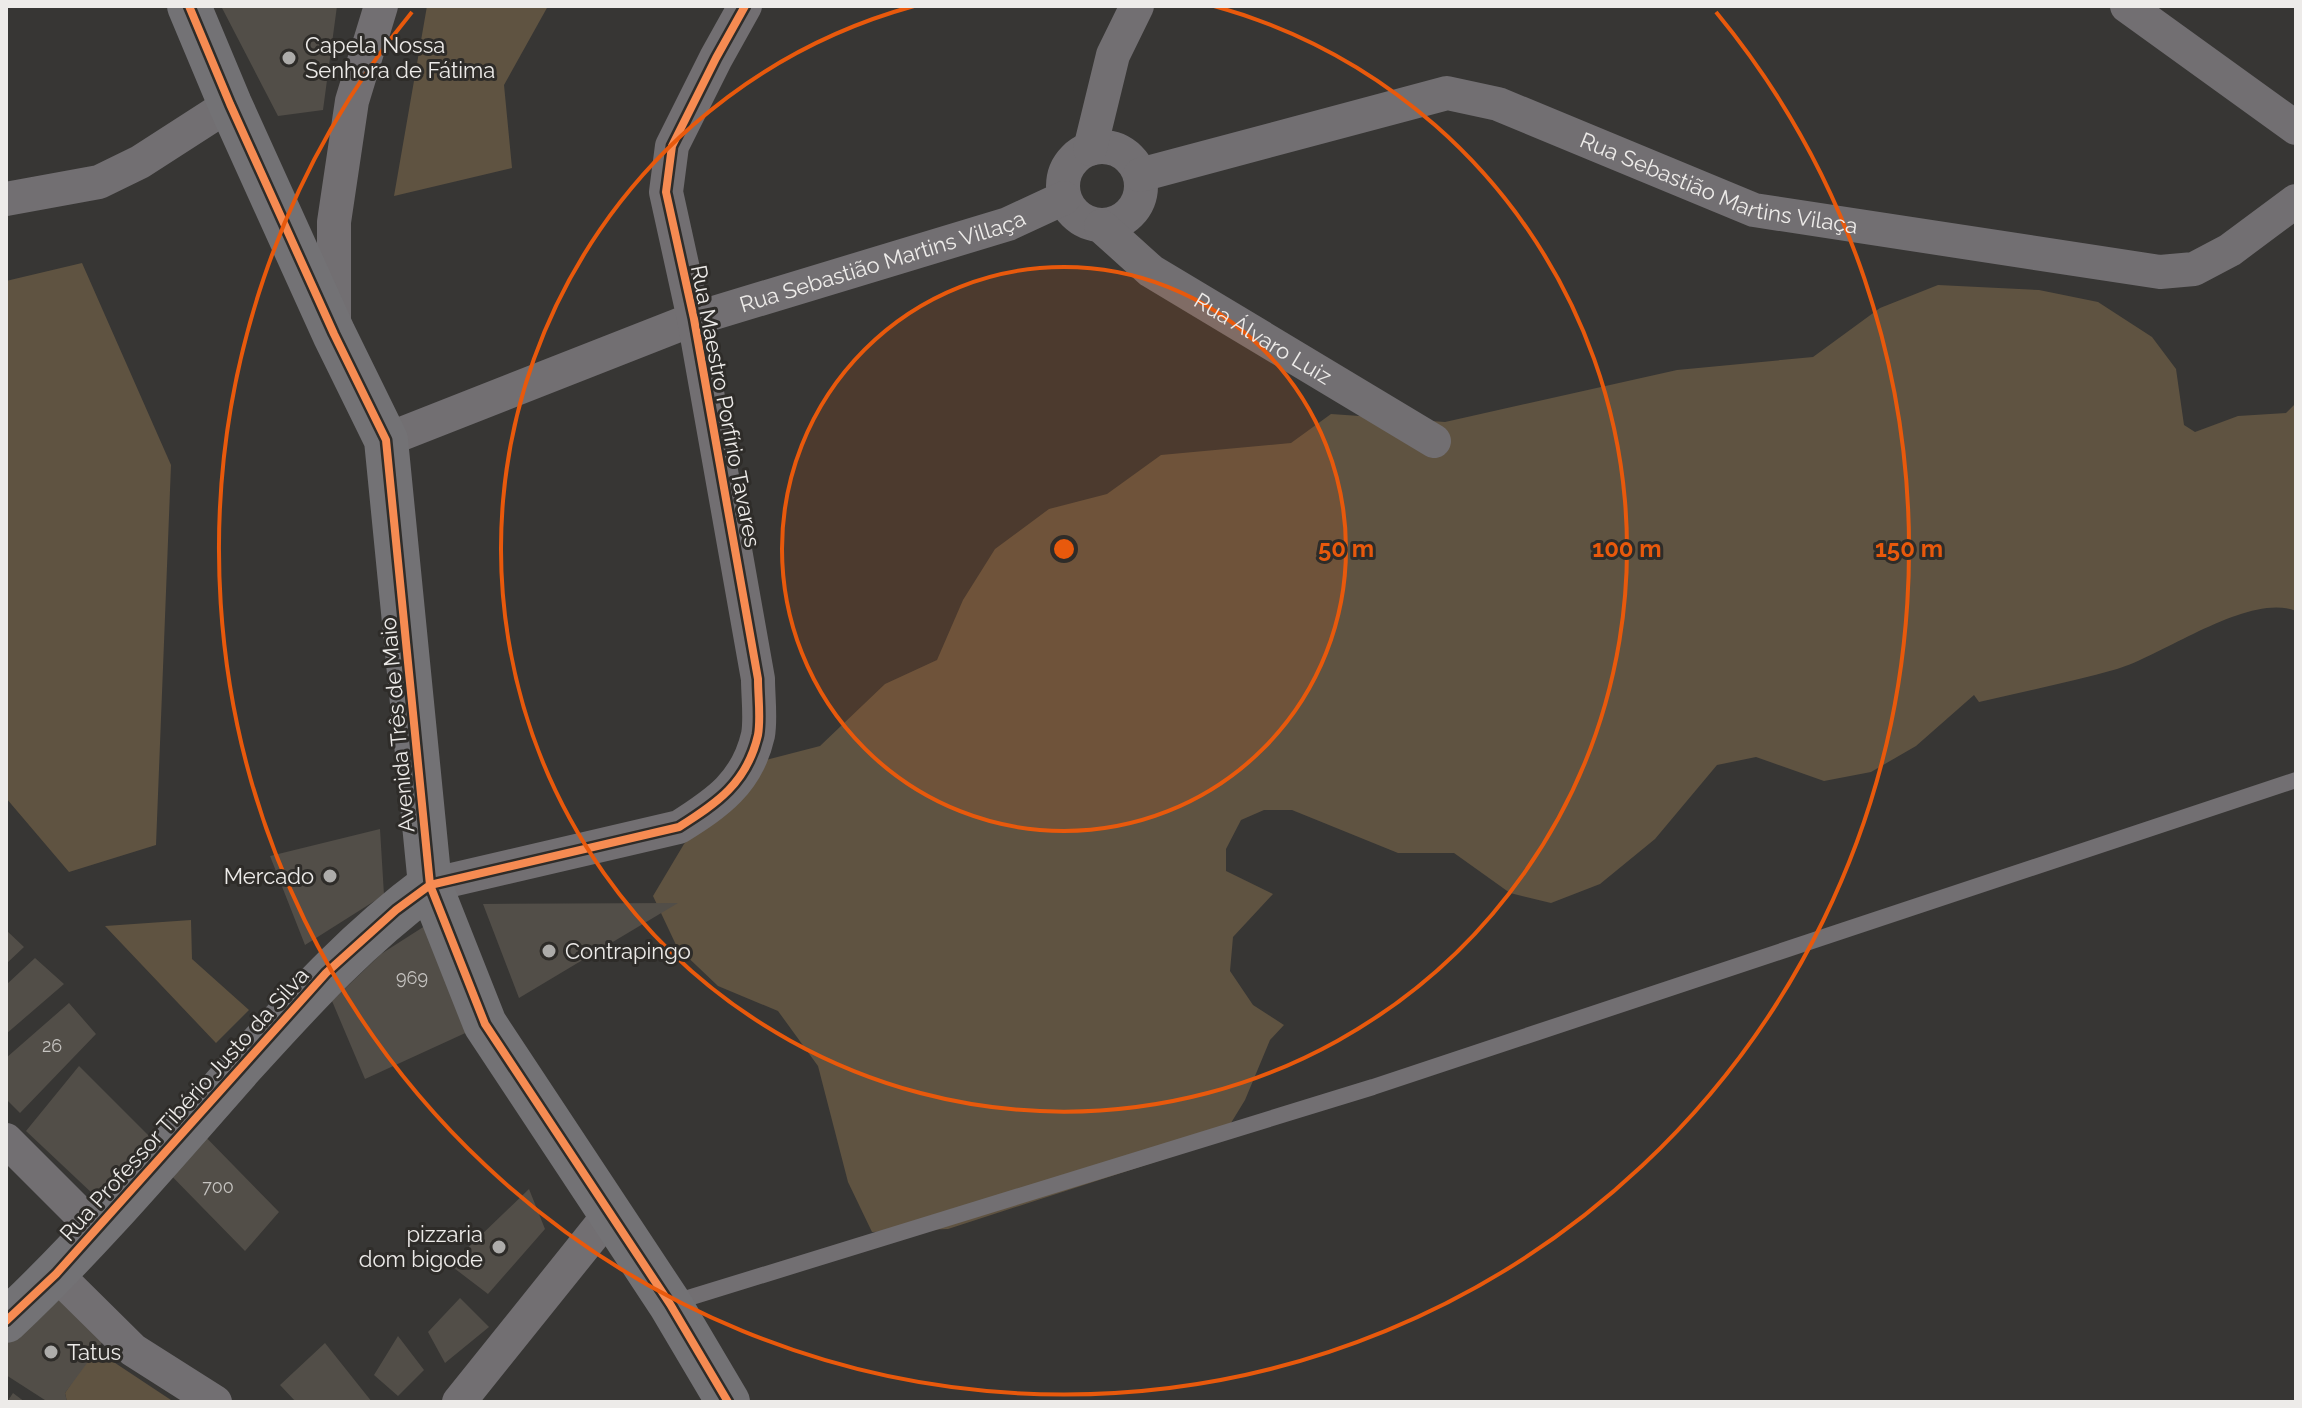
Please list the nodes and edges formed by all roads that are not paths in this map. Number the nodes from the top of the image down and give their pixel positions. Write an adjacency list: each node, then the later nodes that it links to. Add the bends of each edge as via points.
1 (189, 6): 6 (street, Avenida Três de Maio)
2 (381, 6): 15 (street, via 352,101 334,222)
3 (745, 6): 14 (street, Rua Maestro Porfírio Tavares, via 672,146 666,192)
4 (1137, 6): 8 (street, via 1113,55)
5 (2127, 6): 7 (street)
6 (230, 104): 11 (street, via 99,182); 15 (street, Avenida Três de Maio)
7 (2296, 128)
8 (1090, 149): 9 (street, via 1126,155); 10 (street, via 1070,163)
9 (1140, 175): 12 (street, Rua Sebastião Martins Vilaça, via 1447,93 1498,104 1754,210 2160,272 2194,269 2230,250); 13 (street, via 1133,210 1124,219)
10 (1064, 198): 13 (street, via 1078,218); 14 (street, Rua Sebastião Martins Villaça, via 1008,224)
11 (6, 199)
12 (2296, 201)
13 (1101, 226): 17 (street, Rua Álvaro Luiz, via 1151,271)
14 (694, 319): 16 (street, Rua Sebastião Martins Villaça); 19 (street, Rua Maestro Porfírio Tavares, via 758,679 758,734 741,779 679,827)
15 (334, 334): 16 (street, Avenida Três de Maio)
16 (386, 440): 19 (street, Avenida Três de Maio)
17 (1434, 441)
18 (2296, 780): 24 (lane, via 1373,1087)
19 (430, 885): 21 (street, Avenida Três de Maio, via 485,1024); 22 (street, Rua Professor Tibério Justo da Silva, via 326,973)
20 (6, 1140): 22 (street)
21 (609, 1215): 24 (street, Avenida Três de Maio); 27 (street)
22 (95, 1229): 23 (street, Rua Professor Tibério Justo da Silva)
23 (56, 1274): 25 (street, Rua Professor Tibério Justo da Silva); 26 (street, via 133,1350)
24 (670, 1304): 28 (street, Avenida Três de Maio)
25 (6, 1321)
26 (215, 1402)
27 (459, 1402)
28 (728, 1402)

